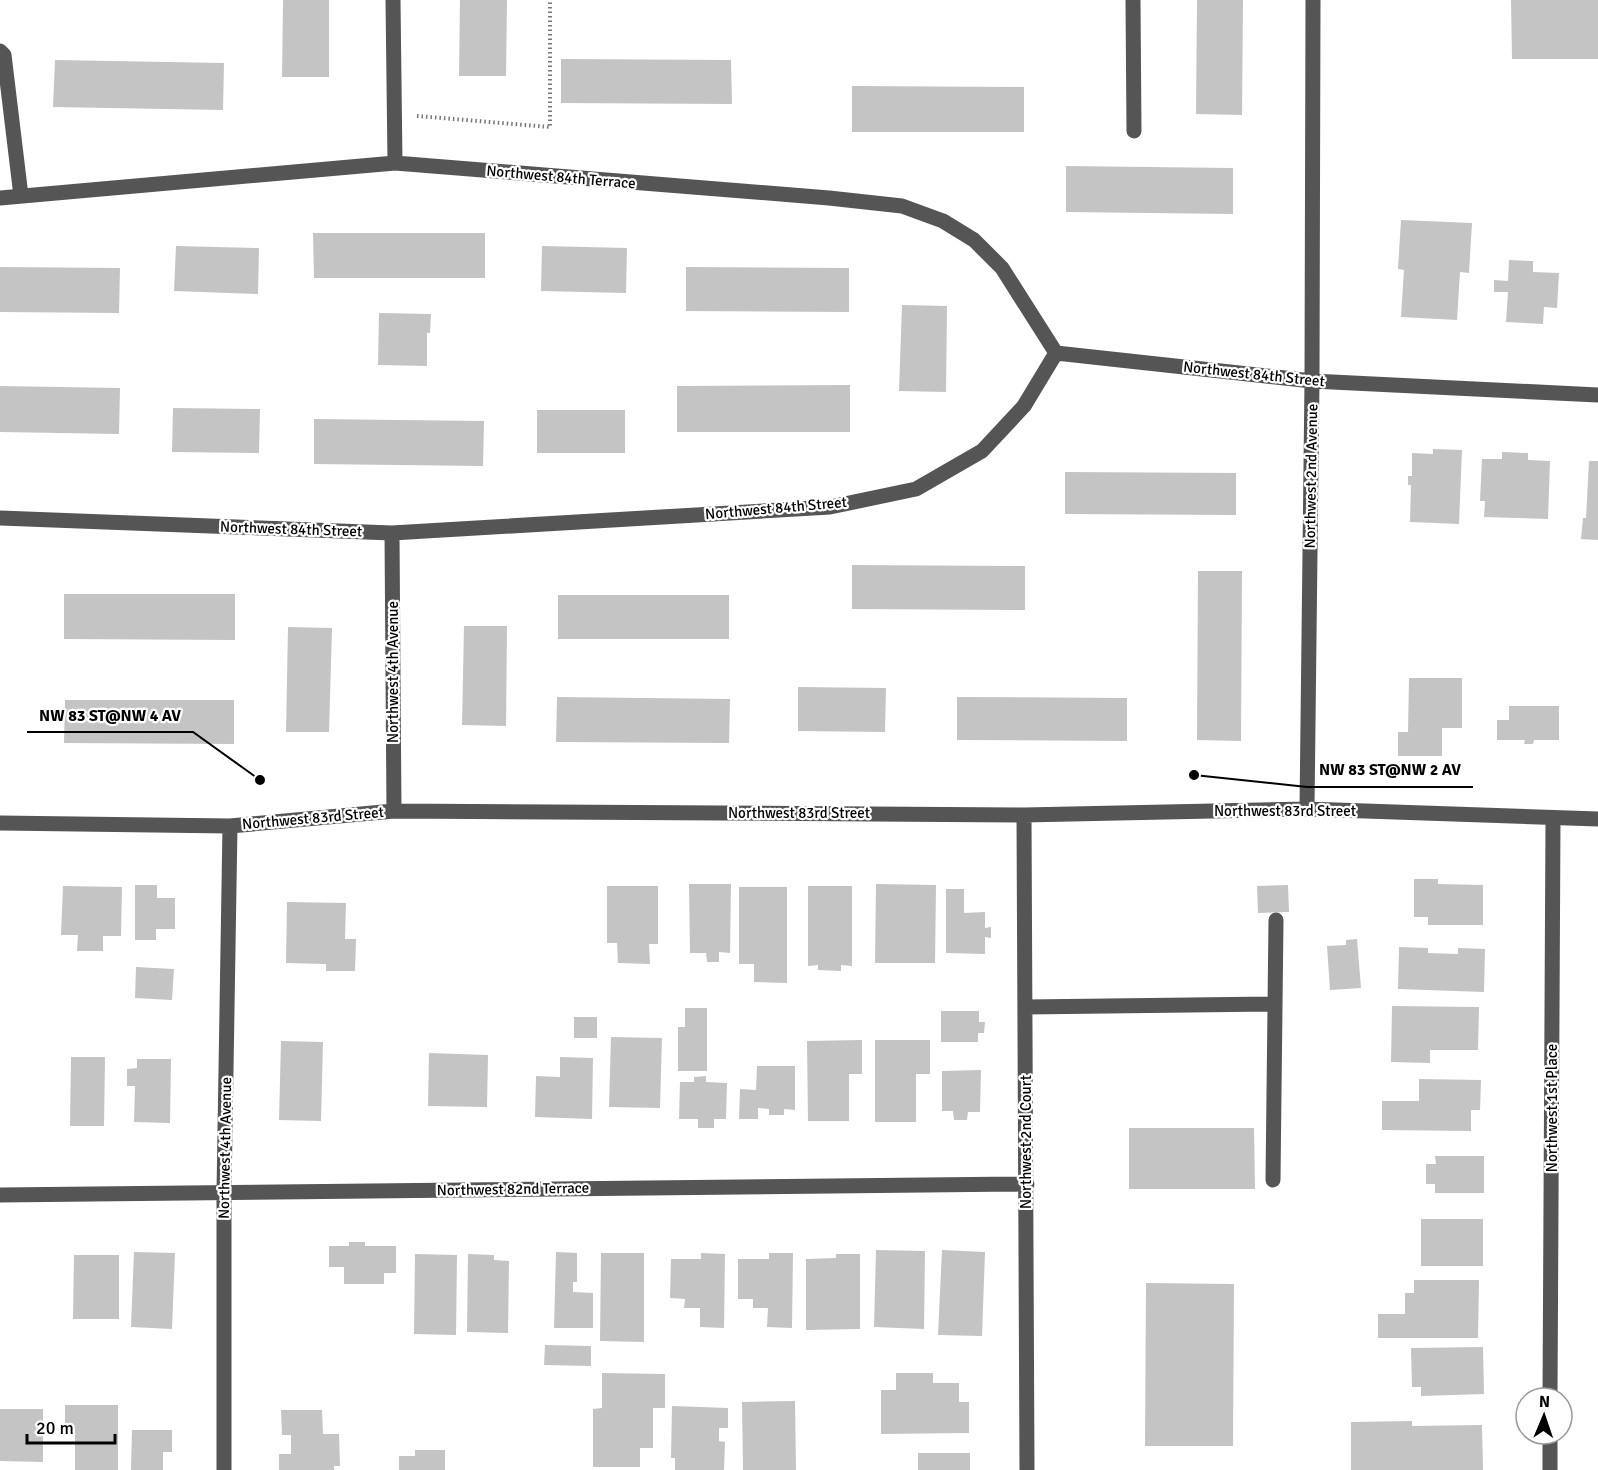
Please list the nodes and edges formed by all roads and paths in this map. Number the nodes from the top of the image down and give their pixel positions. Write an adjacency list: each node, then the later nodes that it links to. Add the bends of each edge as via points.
1 (393, 0): 6 (street)
2 (550, 0): 6 (path, via 549,127)
3 (1133, 0): 7 (street)
4 (1313, 0): 12 (street, Northwest 2nd Avenue)
5 (0, 51): 9 (street, via 4,55)
6 (394, 114): 8 (street)
7 (1134, 131)
8 (395, 163): 9 (street, Northwest 84th Terrace); 11 (street, Northwest 84th Terrace, via 902,206 943,221 974,240 1002,267)
9 (21, 196): 10 (street, Northwest 84th Terrace)
10 (0, 198)
11 (1056, 353): 12 (street, Northwest 84th Street); 15 (street, Northwest 84th Street, via 1024,406 982,452 916,489 830,507)
12 (1312, 381): 13 (street, Northwest 84th Street); 16 (street, Northwest 2nd Avenue)
13 (1598, 395)
14 (0, 518): 15 (street, Northwest 84th Street)
15 (392, 533): 17 (street, Northwest 4th Avenue)
16 (1307, 809): 18 (street, Northwest 83rd Street); 19 (street, Northwest 83rd Street)
17 (394, 811): 18 (street, Northwest 83rd Street); 22 (street, Northwest 83rd Street)
18 (1024, 814): 25 (street, Northwest 2nd Court)
19 (1553, 819): 20 (street, Northwest 83rd Street); 30 (street, Northwest 1st Place)
20 (1598, 819)
21 (0, 824): 22 (street, Northwest 83rd Street)
22 (230, 826): 28 (street, Northwest 4th Avenue)
23 (1276, 920): 24 (street)
24 (1275, 1004): 25 (street); 26 (street)
25 (1026, 1007): 27 (street, Northwest 2nd Court)
26 (1273, 1180)
27 (1027, 1184): 28 (street, Northwest 82nd Terrace); 33 (street, Northwest 2nd Court)
28 (224, 1192): 29 (street, Northwest 82nd Terrace); 32 (street, Northwest 4th Avenue)
29 (0, 1195)
30 (1550, 1386)
31 (1550, 1446): 34 (street)
32 (224, 1470)
33 (1027, 1470)
34 (1550, 1470)

